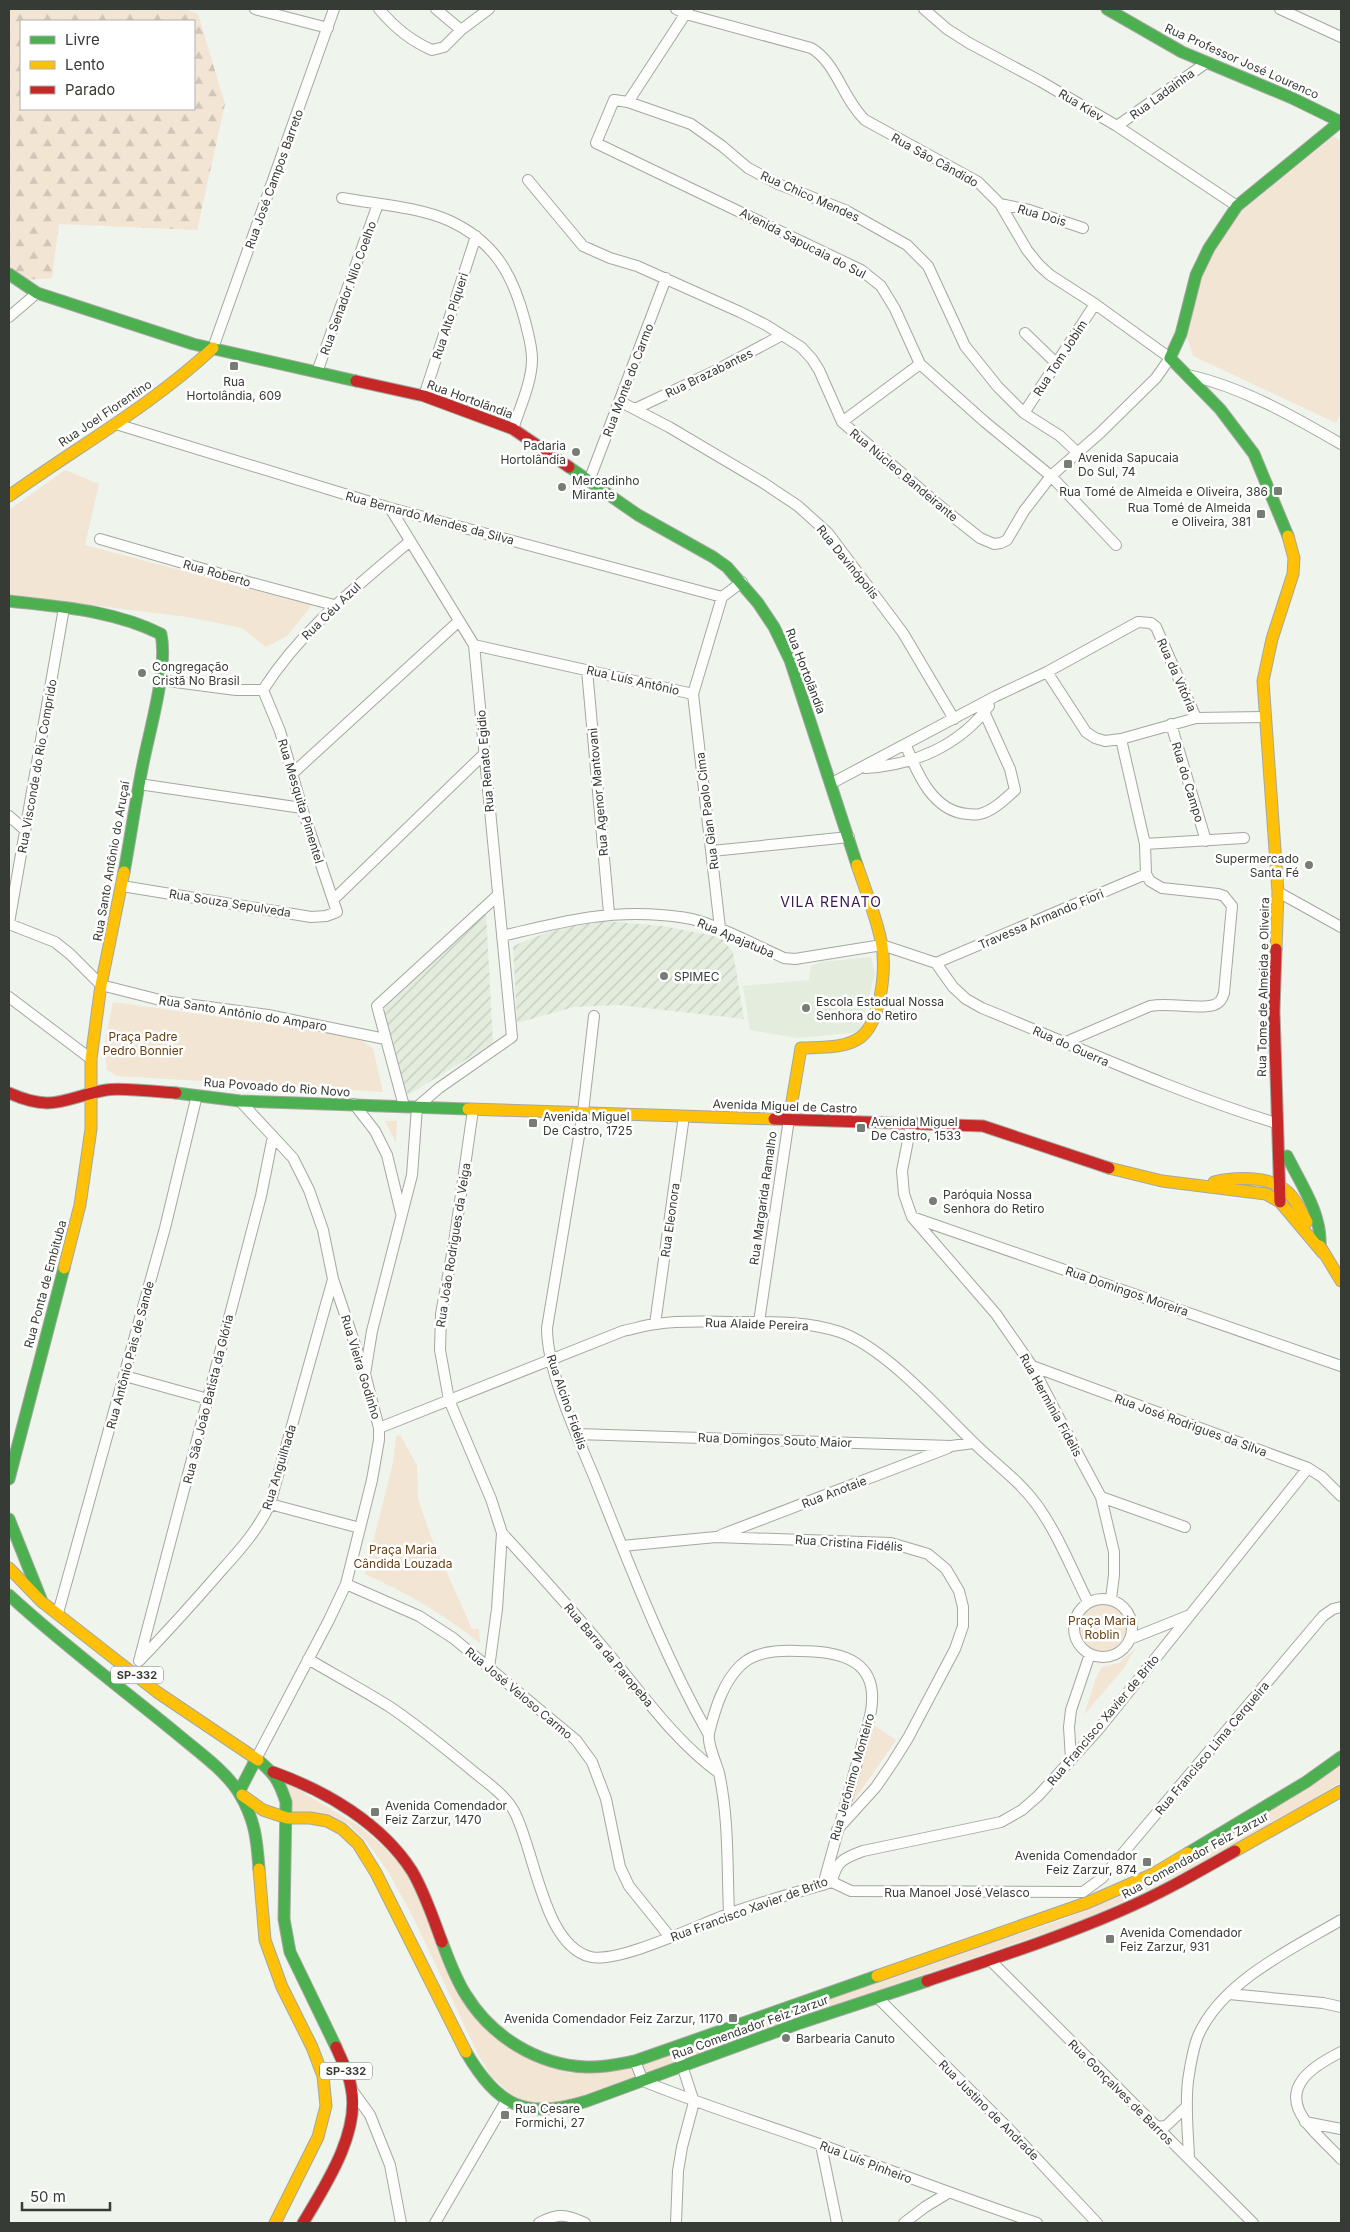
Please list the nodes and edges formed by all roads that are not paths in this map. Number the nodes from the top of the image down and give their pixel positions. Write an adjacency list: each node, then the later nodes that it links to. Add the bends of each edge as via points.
1 (255, 9): 11 (street)
2 (334, 9): 11 (street, Rua José Campos Barreto)
3 (379, 9): 12 (street, via 408,36 432,50 444,47)
4 (436, 9): 12 (street)
5 (489, 9): 12 (street)
6 (676, 9): 10 (street, Rua São Cândido)
7 (924, 9): 17 (street, Rua Kiev, via 969,43)
8 (1107, 9): 14 (street, Rua Professor José Lourenco, via 1136,28)
9 (1280, 9): 13 (street)
10 (687, 11): 15 (street); 21 (street, Rua São Cândido, via 811,48 826,60 855,110 865,120 978,182)
11 (328, 28): 32 (street, Rua José Campos Barreto)
12 (461, 30)
13 (1341, 37)
14 (1206, 63): 16 (street, Rua Professor José Lourenco, via 1287,95); 17 (street, Rua Ladainha)
15 (628, 102): 34 (street, Avenida Sapucaia do Sul, via 614,100 596,143 862,270 881,286); 41 (street, Rua Chico Mendes, via 691,124 748,168 778,184 845,210 907,244 928,266 965,346 998,387)
16 (1341, 122): 22 (street)
17 (1117, 126): 22 (street, Rua Kiev)
18 (528, 180): 26 (street, Rua Núcleo Bandeirante, via 584,246)
19 (342, 198): 20 (street)
20 (378, 204): 24 (street, via 427,213 450,221); 36 (street, Rua Senador Nilo Coelho)
21 (1000, 204): 23 (street, Rua Dois); 28 (street, Rua São Cândido, via 1038,265)
22 (1237, 206): 33 (street, via 1209,248 1196,276)
23 (1083, 228)
24 (476, 236): 38 (street, Rua Alto Piqueri); 44 (street, via 504,266 518,296 530,342 532,360)
25 (9, 274): 27 (street, Rua Hortolãndia)
26 (666, 278): 31 (street, Rua Núcleo Bandeirante); 39 (street, Rua Monte do Carmo)
27 (37, 293): 29 (street); 32 (street, Rua Hortolãndia)
28 (1096, 304): 33 (street, Rua São Cândido); 35 (street, Rua Tom Jobim)
29 (9, 317)
30 (1025, 333): 35 (street)
31 (782, 335): 40 (street, Rua Brazabantes); 42 (street, Rua Núcleo Bandeirante, via 812,359)
32 (213, 348): 36 (street, Rua Hortolãndia); 43 (street, Rua Joel Florentino, via 194,367)
33 (1170, 358): 37 (street, Rua Tome de Almeida e Oliveira); 46 (street, Rua Núcleo Bandeirante, via 1156,378)
34 (920, 364): 42 (street); 47 (street, Avenida Sapucaia do Sul)
35 (1057, 364): 41 (street, Rua Tom Jobim)
36 (317, 372): 38 (street, Rua Hortolãndia)
37 (1188, 375): 45 (street, via 1225,385); 67 (street, Rua Tome de Almeida e Oliveira, via 1254,454 1294,558 1293,574 1266,663)
38 (424, 396): 44 (street, Rua Hortolãndia)
39 (621, 402): 40 (street, Rua Davinópolis); 48 (street, Rua Monte do Carmo)
40 (635, 410): 69 (street, Rua Davinópolis, via 762,482 798,506 828,534 903,633)
41 (1024, 412): 46 (street, Rua Chico Mendes, via 1060,436)
42 (842, 422): 47 (street, Rua Núcleo Bandeirante, via 946,511 980,538 994,544 1007,540)
43 (116, 424): 49 (street, Rua Joel Florentino); 50 (street, Rua Bernardo Mendes da Silva)
44 (513, 429): 48 (street, Rua Hortolãndia)
45 (1341, 444)
46 (1079, 454): 47 (street, Rua Núcleo Bandeirante)
47 (1051, 476): 53 (street, Avenida Sapucaia do Sul)
48 (589, 481): 54 (street, Rua Hortolãndia, via 638,515 713,557)
49 (9, 496)
50 (390, 508): 52 (street, Rua Renato Egidio); 55 (street, Rua Bernardo Mendes da Silva)
51 (100, 539): 57 (street, Rua Roberto)
52 (409, 542): 57 (street, Rua Céu Azul); 59 (street, Rua Renato Egidio)
53 (1116, 545)
54 (742, 582): 55 (street); 77 (street, Rua Hortolãndia, via 774,627 790,660)
55 (722, 597): 65 (street, Rua Luís Antônio)
56 (9, 601): 58 (street)
57 (334, 605): 64 (street, Rua Céu Azul, via 288,655)
58 (64, 608): 63 (street, Rua Santo Antônio do Aruçaí, via 123,617 161,634); 81 (street, Rua Visconde do Rio Comprido)
59 (459, 621): 60 (street, Rua Renato Egidio); 76 (street)
60 (474, 645): 61 (street, Rua Luís Antônio); 73 (street, Rua Renato Egidio)
61 (587, 670): 65 (street, Rua Luís Antônio); 93 (street, Rua Agenor Mantovani)
62 (1047, 672): 66 (street, Rua da Vitória, via 996,696); 68 (street, Rua da Vitória, via 1138,622 1151,623 1156,627); 71 (street, via 1086,732 1106,741)
63 (160, 680): 64 (street, via 236,690); 78 (street, Rua Santo Antônio do Aruçaí)
64 (263, 690): 76 (street, Rua Mesquita Pimentel)
65 (692, 694): 86 (street, Rua Gian Paolo Cima)
66 (983, 708): 69 (street, Rua da Vitória); 74 (street, Rua da Vitória, via 970,727 952,741); 74 (street, via 1010,769 1014,790 1000,803 979,814 961,814 940,804)
67 (1264, 717): 68 (street, Rua da Vitória); 89 (street, Rua Tome de Almeida e Oliveira)
68 (1196, 718): 70 (street, Rua do Campo)
69 (954, 719): 72 (street, Rua da Vitória)
70 (1171, 724): 71 (street, Rua do Campo); 84 (street, Rua do Campo)
71 (1121, 739): 85 (street)
72 (906, 746): 74 (street); 75 (street, Rua da Vitória)
73 (484, 754): 90 (street, Rua Renato Egidio); 91 (street)
74 (912, 761): 75 (street, Rua da Vitória)
75 (862, 769): 77 (street, Rua da Vitória)
76 (293, 773): 79 (street, Rua Mesquita Pimentel)
77 (832, 783): 82 (street, Rua Hortolãndia)
78 (139, 784): 79 (street); 88 (street, Rua Santo Antônio do Aruçaí)
79 (302, 808): 91 (street, Rua Mesquita Pimentel)
80 (9, 816): 81 (street)
81 (25, 830): 94 (street, Rua Visconde do Rio Comprido)
82 (849, 837): 86 (street); 98 (street, Rua Hortolãndia)
83 (1244, 838): 84 (street)
84 (1206, 841): 85 (street)
85 (1145, 844): 87 (street)
86 (712, 850): 96 (street, Rua Gian Paolo Cima)
87 (1146, 874): 99 (street, Travessa Armando Fiori); 104 (street, via 1150,881 1162,888 1218,894 1230,901 1222,999 1206,1006 1165,1003 1150,1006)
88 (122, 886): 92 (street, Rua Souza Sepulveda, via 311,917); 100 (street, Rua Santo Antônio do Aruçaí)
89 (1278, 892): 95 (street); 118 (street, Rua Tome de Almeida e Oliveira, via 1274,1011)
90 (498, 895): 97 (street, Rua Renato Egidio); 103 (street, via 377,1006)
91 (333, 900): 92 (street, Rua Mesquita Pimentel)
92 (337, 912)
93 (609, 913): 96 (street, Rua Apajatuba, via 682,916); 97 (street, Rua Apajatuba, via 583,916)
94 (9, 924): 100 (street, via 54,942)
95 (1341, 927)
96 (720, 928): 98 (street, Rua Apajatuba, via 795,960)
97 (502, 936): 113 (street, Rua Renato Egidio, via 512,1037)
98 (882, 945): 99 (street); 105 (street, Rua Hortolãndia, via 881,988 869,1030 853,1041)
99 (936, 963): 104 (street, Rua do Guerra, via 952,987 966,999)
100 (101, 986): 103 (street, Rua Santo Antônio do Amparo, via 164,1001 268,1015); 106 (street, Rua Santo Antônio do Aruçaí)
101 (9, 997): 106 (street)
102 (594, 1016): 115 (street, Rua Alcino Fidélis)
103 (384, 1039): 112 (street)
104 (1066, 1042): 118 (street, Rua do Guerra, via 1168,1086)
105 (801, 1048): 117 (street, Rua Margarida Ramalho)
106 (91, 1059): 108 (street, Rua Santo Antônio do Aruçaí)
107 (9, 1093): 108 (street, Rua Povoado do Rio Novo, via 29,1102 44,1104)
108 (92, 1093): 109 (street, Rua Povoado do Rio Novo, via 108,1089); 146 (street, Rua Ponta de Embituba, via 90,1136 80,1205)
109 (198, 1095): 110 (street, Rua Povoado do Rio Novo); 138 (street, Rua Antônio Pais de Sande)
110 (240, 1101): 111 (street, Rua Povoado do Rio Novo); 120 (street, Rua Vieira Godinho)
111 (354, 1104): 112 (street, Avenida Miguel de Castro); 127 (street, Rua Povoado do Rio Novo, via 375,1131 387,1154)
112 (404, 1106): 113 (street, Avenida Miguel de Castro)
113 (417, 1107): 114 (street, Avenida Miguel de Castro); 127 (street, Rua Povoado do Rio Novo, via 412,1175)
114 (474, 1110): 115 (street, Avenida Miguel de Castro); 140 (street, Rua João Rodrigues da Veiga, via 440,1314 440,1350)
115 (583, 1112): 116 (street, Avenida Miguel de Castro); 134 (street, Rua Alcino Fidélis, via 547,1328)
116 (684, 1116): 117 (street, Avenida Miguel de Castro); 133 (street, Rua Eleonora)
117 (789, 1119): 119 (street, Avenida Miguel de Castro); 132 (street, Rua Margarida Ramalho)
118 (1276, 1123): 121 (street, Rua Tome de Almeida e Oliveira); 123 (street, Rua Tome de Almeida e Oliveira)
119 (911, 1125): 122 (street, Avenida Miguel de Castro, via 983,1126 1124,1173); 128 (street, Rua Herminia Fidelis, via 902,1171 904,1194)
120 (273, 1136): 130 (street, Rua Vieira Godinho, via 292,1158 309,1190 323,1230); 139 (street, Rua São João Batista da Glória, via 261,1196)
121 (1287, 1156): 124 (street, Rua Tome de Almeida e Oliveira); 129 (street, via 1317,1217)
122 (1206, 1185): 123 (street, Avenida Miguel de Castro, via 1222,1180 1263,1180); 125 (street, Avenida Miguel de Castro, via 1258,1192)
123 (1280, 1185): 124 (street, Avenida Miguel de Castro); 125 (street, Rua Tome de Almeida e Oliveira)
124 (1293, 1197): 126 (street, Rua Tome de Almeida e Oliveira); 129 (street, Avenida Miguel de Castro)
125 (1280, 1202): 126 (street, Avenida Miguel de Castro)
126 (1291, 1213): 129 (street, Avenida Miguel de Castro, via 1307,1236)
127 (401, 1214): 137 (street, Rua Povoado do Rio Novo, via 372,1331)
128 (912, 1217): 135 (street, Rua Herminia Fidelis, via 996,1314); 136 (street, Rua Domingos Moreira)
129 (1322, 1250): 131 (street, Avenida Miguel de Castro)
130 (333, 1279): 137 (street, Rua Vieira Godinho); 149 (street, Rua Anguilhada)
131 (1341, 1281)
132 (760, 1322): 133 (street, Rua Alaide Pereira); 143 (street, Rua Alaide Pereira, via 804,1324 854,1339 900,1373)
133 (655, 1324): 134 (street, Rua Alaide Pereira, via 623,1331)
134 (551, 1360): 140 (street, Rua Alaide Pereira); 142 (street, Rua Alcino Fidélis)
135 (1032, 1366): 145 (street, Rua José Rodrigues da Silva); 148 (street, Rua Herminia Fidelis)
136 (1341, 1366)
137 (365, 1374): 141 (street, Rua Vieira Godinho)
138 (125, 1376): 139 (street); 163 (street, Rua Antônio Pais de Sande)
139 (208, 1399): 168 (street, Rua São João Batista da Glória)
140 (449, 1400): 141 (street, Rua Alaide Pereira); 153 (street, Rua João Rodrigues da Veiga)
141 (379, 1428): 152 (street, Rua Vieira Godinho, via 372,1480)
142 (577, 1434): 144 (street, Rua Domingos Souto Maior); 155 (street, Rua Alcino Fidélis)
143 (973, 1443): 144 (street, Rua Domingos Souto Maior); 161 (street, Rua Alaide Pereira, via 1020,1484 1038,1506)
144 (951, 1446): 154 (street, Rua Anotaie)
145 (1308, 1468): 147 (street, Rua José Rodrigues da Silva); 164 (street, Rua Francisco Xavier de Brito)
146 (9, 1479)
147 (1341, 1496)
148 (1101, 1498): 151 (street); 159 (street, Rua Herminia Fidelis, via 1114,1552)
149 (270, 1504): 152 (street); 168 (street, Rua Anguilhada, via 248,1540)
150 (9, 1519): 160 (street)
151 (1185, 1527)
152 (360, 1528): 157 (street, Rua Vieira Godinho)
153 (502, 1533): 169 (street, Rua João Rodrigues da Veiga); 176 (street, Rua Barra da Paropeba, via 574,1612 675,1735 696,1757)
154 (716, 1537): 155 (street, Rua Cristina Fidélis); 182 (street, Rua Cristina Fidélis, via 891,1543 928,1554 946,1569 959,1591 963,1626 955,1649 893,1762 876,1787)
155 (622, 1546): 171 (street, Rua Alcino Fidélis, via 682,1688)
156 (9, 1568): 160 (street, SP-332)
157 (346, 1584): 167 (street, Rua Vieira Godinho); 169 (street, Rua José Veloso Carmo, via 418,1616 453,1638)
158 (9, 1595): 178 (street, SP-332, via 43,1627 215,1766)
159 (1111, 1599): 161 (street); 165 (street, via 1127,1611 1132,1629)
160 (42, 1602): 163 (street, SP-332)
161 (1088, 1602): 166 (street, via 1077,1613 1073,1632 1082,1649)
162 (1341, 1607): 184 (street, Rua Francisco Lima Cerqueira, via 1323,1616)
163 (58, 1613): 170 (street, SP-332)
164 (1190, 1615): 165 (street); 174 (street, Rua Francisco Xavier de Brito)
165 (1130, 1639): 166 (street, via 1117,1654 1099,1657)
166 (1090, 1654): 174 (street, via 1072,1710 1069,1727)
167 (308, 1660): 173 (street, Rua Vieira Godinho); 187 (street, Rua Francisco Xavier de Brito, via 409,1720 499,1792 513,1809 523,1830 551,1919 570,1946 591,1956 614,1956)
168 (139, 1661): 170 (street, Rua Anguilhada)
169 (489, 1668): 187 (street, Rua José Veloso Carmo, via 576,1740 592,1762 606,1799 620,1867 629,1886)
170 (132, 1671): 173 (street, SP-332, via 157,1692)
171 (709, 1736): 176 (street); 182 (street, Rua Jerônimo Monteiro, via 722,1692 742,1663 761,1654 786,1650 836,1653 855,1662 867,1675 873,1702)
172 (1341, 1757): 184 (street, Rua Comendador Feiz Zarzur, via 1306,1782 1153,1874)
173 (256, 1758): 175 (street, SP-332); 178 (street)
174 (1071, 1759): 183 (street, Rua Francisco Xavier de Brito, via 1038,1796 1022,1810 1000,1822 855,1854 838,1864)
175 (273, 1772): 179 (street, Rua Comendador Feiz Zarzur, via 295,1779); 180 (street, SP-332, via 283,1790)
176 (719, 1774): 185 (street, via 724,1801)
177 (1341, 1791): 188 (street, Rua Comendador Feiz Zarzur, via 1128,1908)
178 (239, 1792): 180 (street, Rua Comendador Feiz Zarzur, via 254,1806); 209 (street, SP-332, via 256,1830 265,1940 282,1987 323,2076 326,2106 318,2137)
179 (348, 1810): 181 (street); 194 (street, Rua Comendador Feiz Zarzur, via 384,1838 406,1864 469,1999 505,2039 530,2054 557,2063 585,2067)
180 (287, 1818): 181 (street, Rua Comendador Feiz Zarzur, via 320,1819); 197 (street, SP-332, via 284,1871 286,1938 338,2049)
181 (338, 1828): 198 (street, Rua Comendador Feiz Zarzur, via 366,1854 460,2041 486,2080)
182 (837, 1830): 183 (street, Rua Jerônimo Monteiro)
183 (827, 1883): 184 (street, Rua Manoel José Velasco, via 851,1891); 185 (street, Rua Francisco Xavier de Brito)
184 (1086, 1897): 192 (street, Rua Comendador Feiz Zarzur)
185 (729, 1914): 187 (street, Rua Francisco Xavier de Brito)
186 (1341, 1920): 189 (street, via 1276,1958)
187 (670, 1937)
188 (990, 1960): 190 (street, Rua Comendador Feiz Zarzur); 202 (street, Rua Gonçalves de Barros)
189 (1229, 1994): 191 (street, via 1323,2002); 200 (street, via 1220,2002 1198,2037 1188,2080)
190 (878, 1998): 195 (street, Rua Comendador Feiz Zarzur); 208 (street, Rua Justino de Andrade, via 1008,2128)
191 (1341, 2007)
192 (676, 2047): 194 (street, Rua Comendador Feiz Zarzur); 195 (street)
193 (1341, 2052): 201 (street, via 1320,2062 1304,2076 1297,2092 1297,2107)
194 (635, 2061): 196 (street)
195 (683, 2066): 196 (street, Rua Comendador Feiz Zarzur); 199 (street)
196 (643, 2080): 198 (street, Rua Comendador Feiz Zarzur, via 587,2102 551,2111 528,2110); 199 (street, Rua Luís Pinheiro)
197 (352, 2090): 210 (street, SP-332, via 349,2128 341,2151); 211 (street, via 370,2115 390,2165)
198 (506, 2101): 212 (street)
199 (694, 2102): 204 (street, Rua Luís Pinheiro); 215 (street, via 679,2163)
200 (1187, 2106): 202 (street, via 1173,2122); 205 (street)
201 (1305, 2122): 203 (street); 206 (street)
202 (1156, 2127): 205 (street, Rua Gonçalves de Barros)
203 (1341, 2129)
204 (821, 2145): 207 (street, Rua Luís Pinheiro); 216 (street)
205 (1189, 2157): 219 (street, Rua Gonçalves de Barros)
206 (1341, 2159)
207 (948, 2193): 217 (street); 218 (street, Rua Luís Pinheiro)
208 (1091, 2221)
209 (275, 2223)
210 (303, 2223)
211 (400, 2223)
212 (435, 2223)
213 (540, 2223): 214 (street, via 554,2216 566,2216)
214 (584, 2223)
215 (676, 2223)
216 (837, 2223)
217 (904, 2223)
218 (1037, 2223)
219 (1253, 2223)

